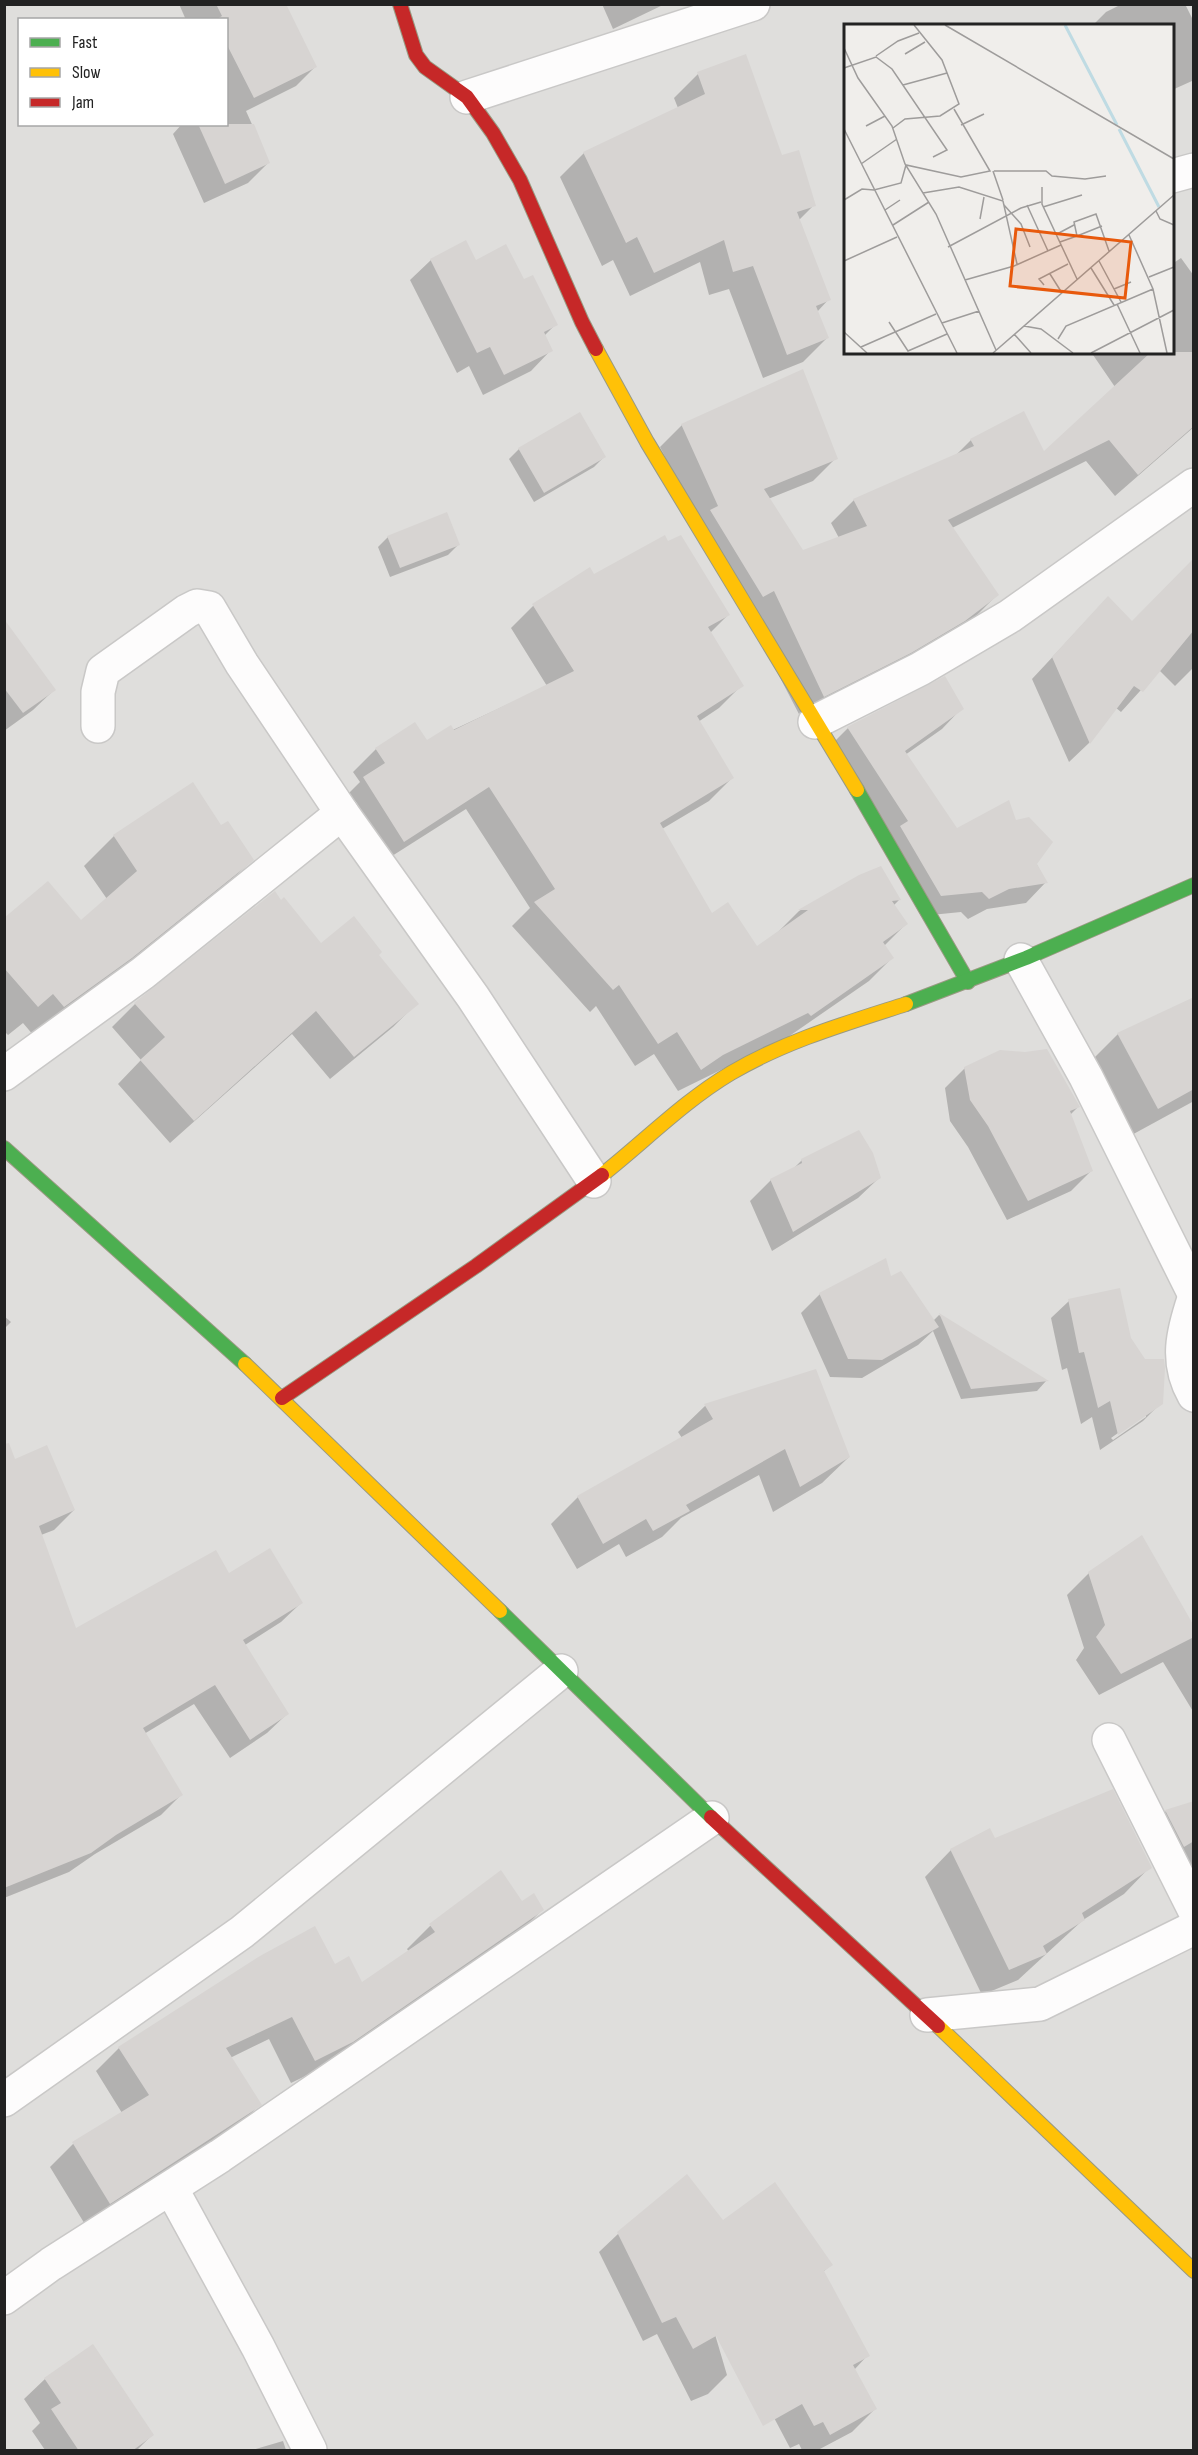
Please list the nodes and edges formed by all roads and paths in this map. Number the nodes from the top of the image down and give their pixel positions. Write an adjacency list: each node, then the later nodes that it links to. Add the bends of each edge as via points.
1 (400, 4): 3 (street, via 416,55 425,67)
2 (753, 4): 3 (street)
3 (467, 98): 7 (street, via 520,180 582,322 646,442)
4 (1194, 170): 5 (street)
5 (1174, 176)
6 (1194, 486): 7 (street, via 1010,616 920,669)
7 (815, 722): 12 (street)
8 (98, 726): 9 (street, via 98,692 103,671 187,611 206,606)
9 (342, 813): 13 (street, via 143,973); 15 (street, via 473,997)
10 (1194, 885): 11 (street)
11 (1021, 960): 12 (street); 16 (street, via 1086,1077)
12 (968, 982): 15 (street, via 825,1029 772,1051 705,1091)
13 (4, 1074)
14 (4, 1148): 19 (street)
15 (594, 1181): 19 (street, via 466,1276)
16 (1194, 1293)
17 (1194, 1299): 18 (street, via 1181,1349 1184,1374)
18 (1194, 1395)
19 (282, 1398): 20 (street)
20 (561, 1671): 22 (street); 26 (street, via 242,1932)
21 (1109, 1740): 23 (street)
22 (712, 1818): 25 (street); 27 (street)
23 (1194, 1909)
24 (1194, 1928): 25 (street, via 1040,2004)
25 (927, 2015): 28 (street)
26 (4, 2100)
27 (171, 2188): 29 (street); 30 (street)
28 (1194, 2271)
29 (4, 2298)
30 (310, 2451)

